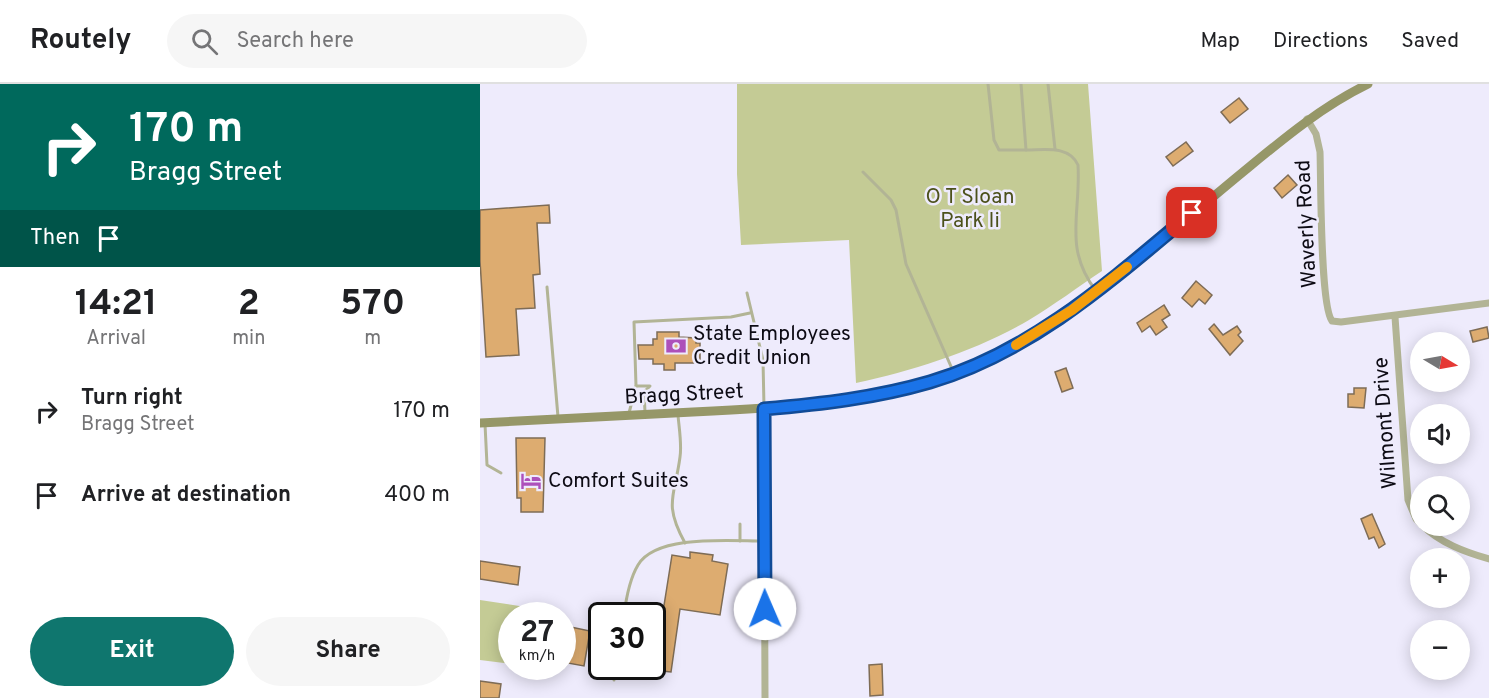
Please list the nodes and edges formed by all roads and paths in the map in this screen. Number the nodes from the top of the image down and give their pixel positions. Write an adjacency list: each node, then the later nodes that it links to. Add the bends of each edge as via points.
1 (988, 84): 7 (lane, via 994,140 999,150)
2 (1021, 84): 7 (lane)
3 (1048, 84): 6 (lane)
4 (1368, 84): 5 (street, Bragg Street)
5 (1307, 120): 10 (street, Bragg Street); 14 (street, Waverly Road, via 1316,134 1320,152 1327,311 1332,321 1341,322)
6 (1055, 149): 7 (lane); 10 (lane, via 1075,157 1078,165 1076,248 1084,275)
7 (1026, 150)
8 (863, 172): 15 (lane, via 896,210 906,264)
9 (547, 287): 21 (lane)
10 (1096, 292): 15 (street, Bragg Street, via 1027,339)
11 (747, 293): 13 (lane)
12 (1489, 303): 14 (street)
13 (750, 313): 16 (lane, via 634,322); 17 (lane, via 764,360)
14 (1395, 317): 24 (street, Wilmont Drive)
15 (954, 373): 17 (street, Bragg Street, via 865,398)
16 (636, 386): 19 (lane, via 650,386 644,392); 20 (lane)
17 (764, 409): 18 (street, Bragg Street); 28 (street)
18 (678, 413): 19 (street, Bragg Street); 29 (lane, via 680,456 671,504)
19 (645, 415): 20 (street, Bragg Street)
20 (628, 416): 21 (street, Bragg Street)
21 (559, 419): 22 (street, Bragg Street)
22 (481, 421): 23 (lane, via 487,465)
23 (501, 473)
24 (1410, 505)
25 (740, 524): 27 (lane)
26 (1437, 536): 30 (street, Wilmont Drive, via 1449,545)
27 (740, 541): 28 (lane); 29 (lane)
28 (765, 541): 32 (street)
29 (685, 543): 31 (lane, via 663,548 642,560)
30 (1489, 559)
31 (626, 602)
32 (765, 698)

